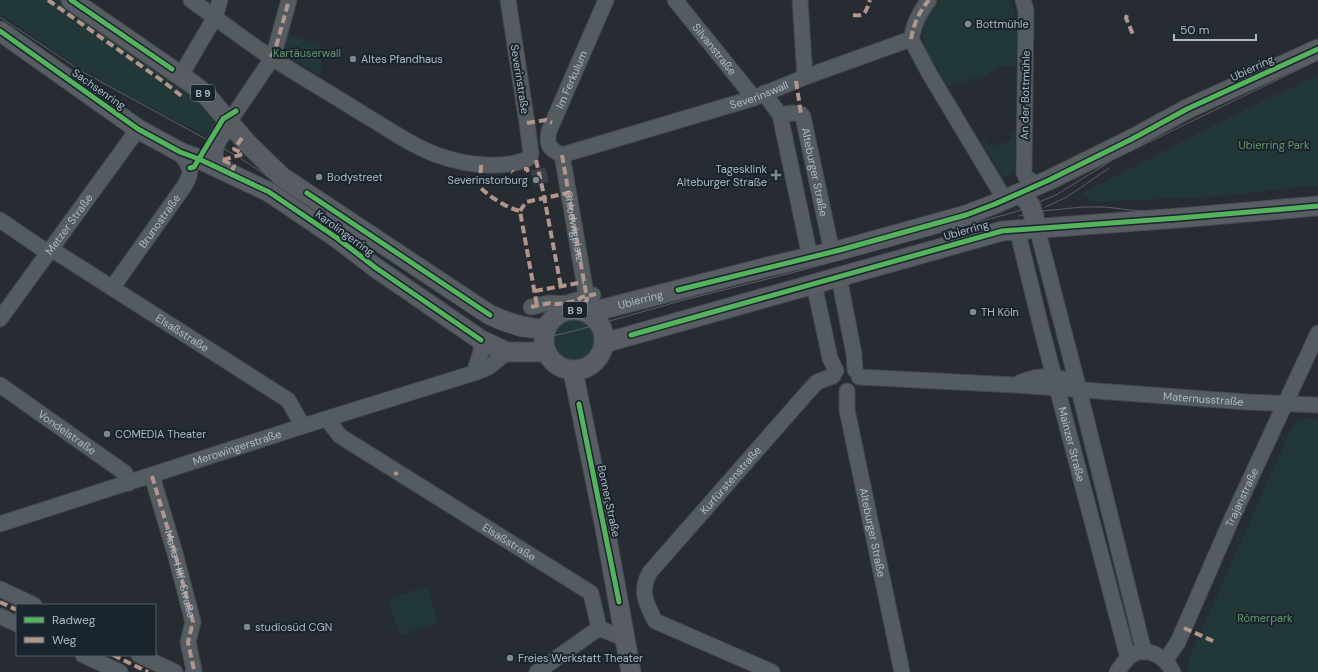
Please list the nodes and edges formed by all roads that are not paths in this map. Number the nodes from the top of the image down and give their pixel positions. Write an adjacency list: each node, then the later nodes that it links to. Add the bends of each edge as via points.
1 (71, 0): 16 (main road, B 9)
2 (191, 0): 11 (street)
3 (220, 0): 11 (street)
4 (289, 0): 15 (street)
5 (508, 0): 15 (street, Severinstraße, via 530,154 529,158 510,164 466,163 442,157 411,142)
6 (606, 0): 23 (street, Im Ferkulum, via 549,131 548,144 554,152)
7 (675, 0): 18 (street, Silvanstraße)
8 (800, 0): 17 (street)
9 (929, 0): 13 (street, via 916,19)
10 (1023, 0): 25 (street, An der Bottmühle, via 1026,10 1024,173)
11 (215, 17): 15 (street); 16 (street)
12 (0, 31): 21 (main road, Sachsenring)
13 (911, 39): 17 (street, Severinswall); 26 (street, via 929,73)
14 (1318, 49): 25 (main road, Ubierring / B 9, via 1187,109)
15 (271, 57): 20 (street)
16 (181, 75): 20 (main road, B 9, via 207,96)
17 (805, 77): 18 (street, Severinswall)
18 (759, 95): 19 (street, Alteburger Straße); 23 (street, Severinswall)
19 (780, 115): 32 (street, Alteburger Straße, via 797,112 803,117); 33 (street, Alteburger Straße)
20 (229, 122): 24 (main road, via 213,148); 40 (main road, Karolingerring / B 9, via 282,177 490,315 518,326)
21 (138, 129): 22 (main road, Sachsenring); 31 (street, Metzer Straße)
22 (185, 154): 24 (main road, Karolingerring); 36 (street, Brunostraße, via 190,176)
23 (562, 155): 37 (street, Chlodwigplatz)
24 (217, 167): 42 (main road, Karolingerring, via 268,192)
25 (1037, 185): 26 (main road, Ubierring / B 9)
26 (1011, 197): 29 (main road, via 1026,199); 32 (main road, Ubierring / B 9, via 966,215)
27 (1318, 206): 29 (main road, Ubierring)
28 (0, 220): 31 (street, Elsaßstraße, via 41,248)
29 (1037, 228): 30 (main road, Ubierring); 52 (street, Mainzer Straße)
30 (1017, 229): 34 (main road, Ubierring, via 994,232); 50 (street, Mainzer Straße)
31 (50, 251): 36 (street, Elsaßstraße, via 60,254); 39 (street, Metzer Straße)
32 (832, 252): 33 (main road, Ubierring / B 9)
33 (810, 257): 37 (main road, Ubierring / B 9)
34 (839, 277): 35 (main road, Ubierring); 49 (street)
35 (814, 284): 43 (main road, Ubierring); 48 (street)
36 (112, 288): 57 (street, Elsaßstraße, via 288,400)
37 (588, 304): 38 (street, via 582,297 576,301 563,300 557,304); 40 (main road, B 9, via 556,316); 43 (main road, B 9, via 604,336)
38 (530, 307)
39 (0, 319)
40 (546, 329): 45 (main road)
41 (1318, 333): 55 (street, Trajanstraße)
42 (481, 340): 44 (main road, Karolingerring); 47 (street, via 481,352)
43 (604, 343): 46 (main road, via 601,354 594,363 584,369)
44 (507, 352): 45 (main road, Karolingerring); 47 (street, Merowingerstraße, via 489,367)
45 (546, 352): 46 (main road, via 558,366)
46 (572, 371): 66 (main road, Bonner Straße)
47 (474, 373): 56 (street, Merowingerstraße)
48 (835, 374): 49 (street, via 845,366); 53 (street, via 835,386); 77 (street, Kurfürstenstraße, via 817,382 650,572 644,582 645,597 655,621)
49 (857, 374): 50 (street, Maternusstraße, via 1015,385 1029,378 1041,376); 53 (street, via 856,387)
50 (1056, 383): 52 (street, Maternusstraße); 70 (street, Mainzer Straße)
51 (0, 385): 59 (street, Vondelstraße, via 125,473)
52 (1082, 388): 55 (street, Maternusstraße); 67 (street, Mainzer Straße)
53 (847, 391): 78 (street, Alteburger Straße, via 847,410)
54 (1317, 402): 55 (street, Maternusstraße)
55 (1285, 404): 71 (street, Trajanstraße, via 1233,516)
56 (327, 419): 57 (street, Merowingerstraße); 65 (street, Elsaßstraße, via 340,436 396,473 591,593)
57 (303, 426): 58 (street, Merowingerstraße)
58 (152, 476): 59 (street, Merowingerstraße); 74 (street, Maria-Hilf-Straße, via 193,622 188,642)
59 (129, 483): 60 (street, Merowingerstraße)
60 (0, 524)
61 (0, 589): 62 (street)
62 (32, 604)
63 (0, 616): 64 (street)
64 (16, 624)
65 (599, 628): 66 (street); 75 (street)
66 (625, 639): 76 (main road, Bonner Straße)
67 (1144, 652): 70 (street); 71 (street, via 1156,654)
68 (85, 656): 72 (street)
69 (142, 656): 73 (street)
70 (1128, 658): 79 (street)
71 (1169, 667)
72 (120, 672)
73 (175, 672)
74 (193, 672)
75 (537, 672)
76 (631, 672)
77 (772, 672)
78 (902, 672)
79 (1117, 672)

